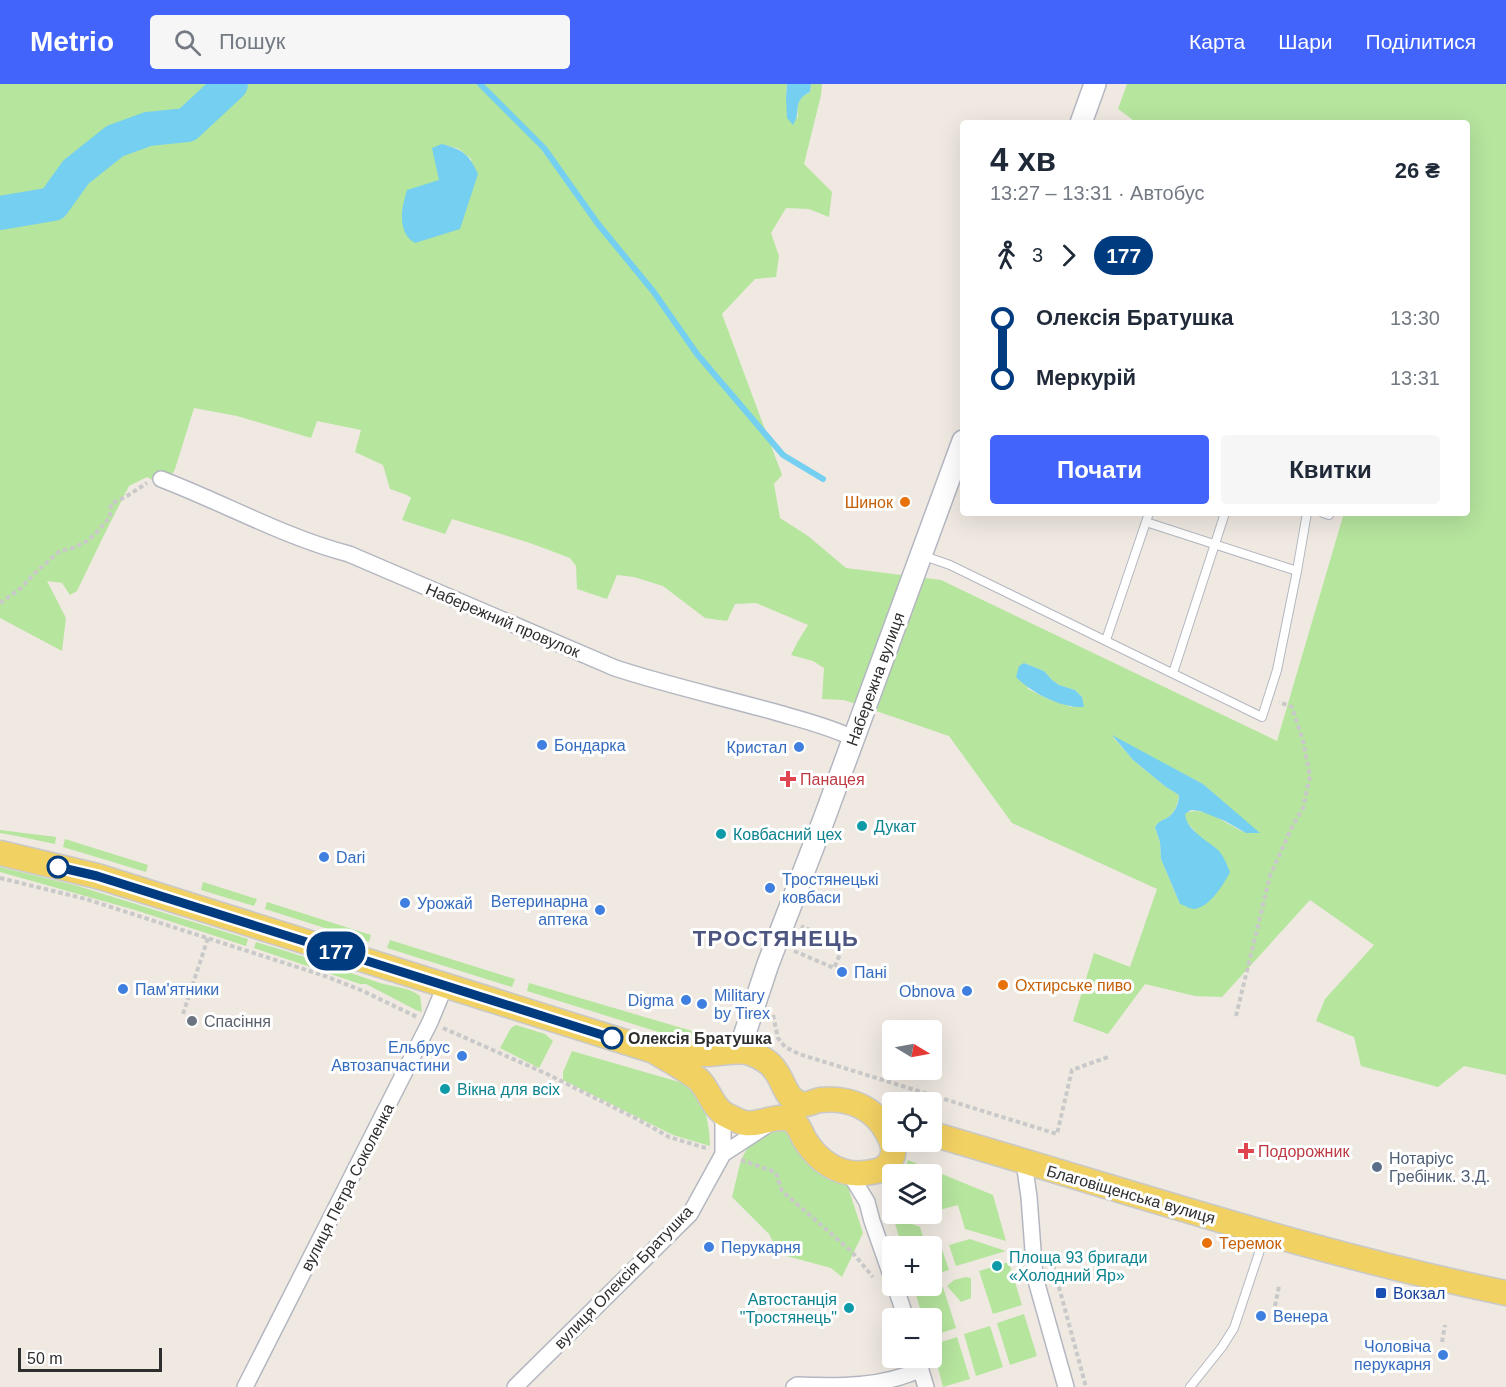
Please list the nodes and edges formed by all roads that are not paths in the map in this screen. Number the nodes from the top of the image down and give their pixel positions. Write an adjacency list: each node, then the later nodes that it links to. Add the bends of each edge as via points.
1 (1095, 84): 2 (main road)
2 (1082, 120)
3 (960, 449): 10 (main road, Набережна вулиця)
4 (161, 479): 14 (street, Набережний провулок, via 323,547 349,554 615,668 834,729)
5 (1148, 516): 8 (lane)
6 (1224, 516): 9 (lane)
7 (1306, 516): 11 (lane)
8 (1146, 522): 9 (lane); 12 (lane)
9 (1214, 544): 11 (lane); 13 (lane)
10 (921, 555): 12 (lane, via 950,565); 14 (main road, Набережна вулиця)
11 (1297, 571): 13 (lane, via 1277,670 1262,717)
12 (1106, 640): 13 (lane)
13 (1173, 673)
14 (853, 738): 18 (main road, Набережна вулиця)
15 (0, 853): 16 (main road, via 97,876)
16 (445, 986): 17 (main road); 37 (street, вулиця Петра Соколенка)
17 (654, 1051): 19 (main road); 20 (main road)
18 (739, 1051): 19 (main road); 23 (main road, via 752,1053 770,1064 791,1098 798,1102 850,1101 870,1111)
19 (708, 1054): 20 (main road, via 700,1062)
20 (699, 1080): 21 (main road)
21 (723, 1113): 22 (main road, via 745,1123); 27 (street)
22 (778, 1118): 27 (street, вулиця Олексія Братушка); 29 (main road, via 793,1121 824,1162)
23 (882, 1139)
24 (942, 1140): 28 (main road, Благовіщенська вулиця)
25 (882, 1152): 29 (main road, via 864,1173)
26 (885, 1152): 30 (street)
27 (723, 1154): 38 (street, вулиця Олексія Братушка, via 690,1214)
28 (1024, 1162): 31 (main road, Благовіщенська вулиця); 41 (street, via 1035,1277)
29 (850, 1174): 30 (street)
30 (867, 1202): 32 (street)
31 (1266, 1233): 33 (main road, Благовіщенська вулиця); 42 (lane, via 1234,1328)
32 (882, 1250)
33 (1506, 1293)
34 (910, 1368): 36 (street, via 889,1380)
35 (920, 1368): 40 (street)
36 (855, 1385): 39 (street)
37 (245, 1387)
38 (515, 1387)
39 (794, 1387)
40 (926, 1387)
41 (1066, 1387)
42 (1190, 1387)

